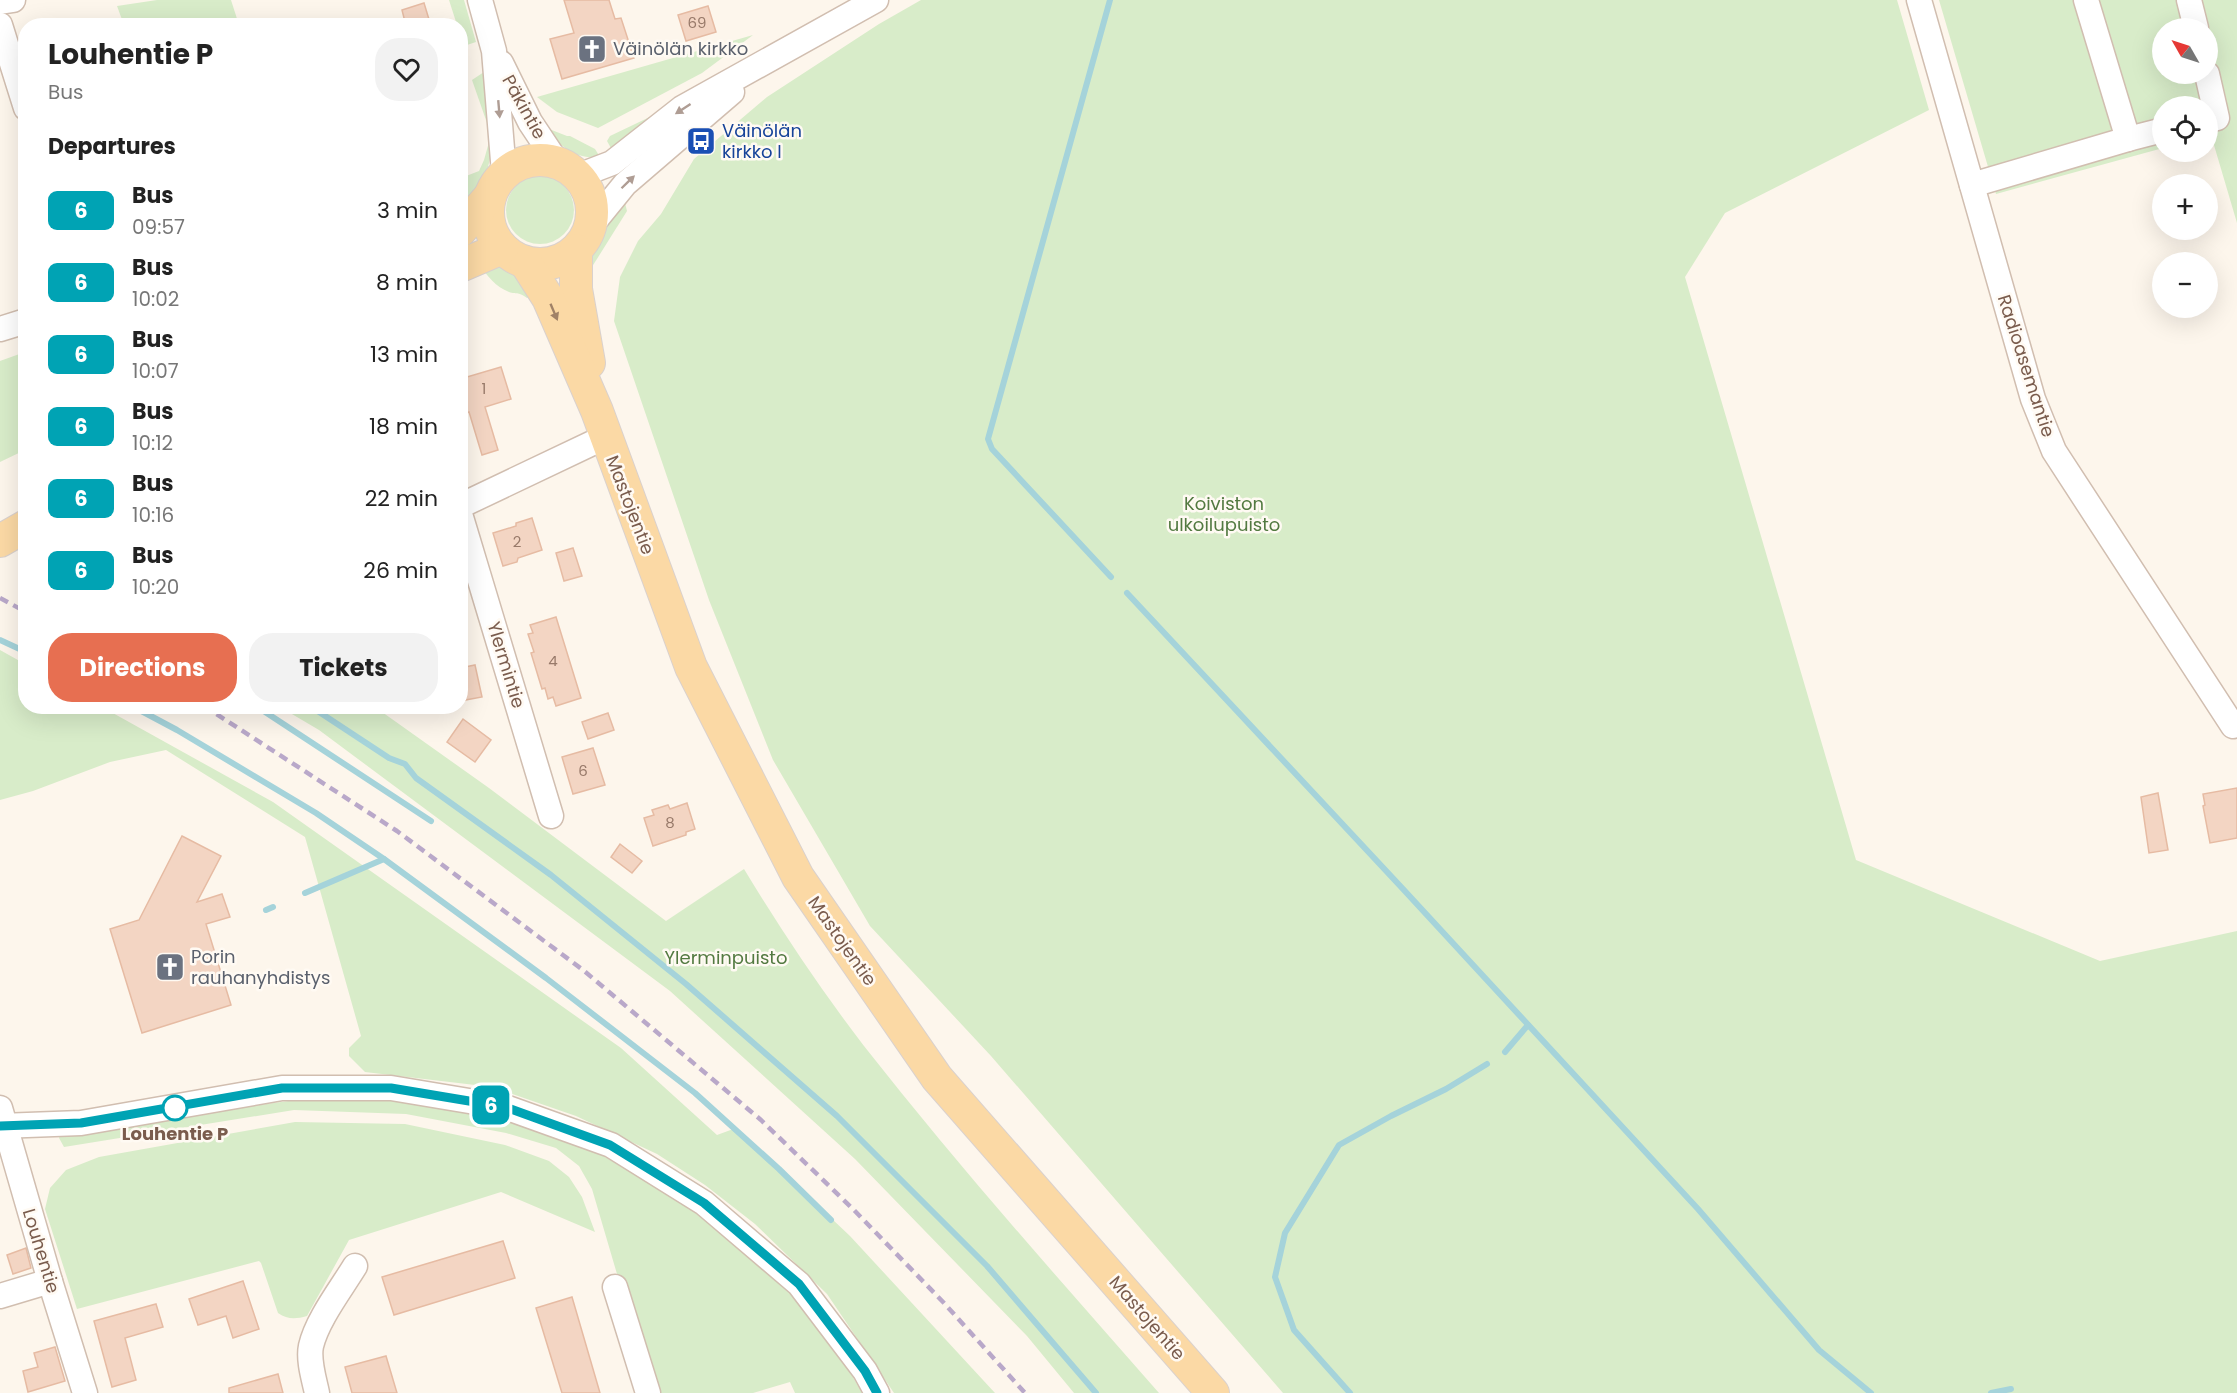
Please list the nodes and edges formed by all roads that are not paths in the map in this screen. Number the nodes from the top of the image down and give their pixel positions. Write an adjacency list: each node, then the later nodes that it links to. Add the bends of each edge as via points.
1 (13, 0): 7 (street)
2 (480, 0): 10 (street, Päkintie)
3 (876, 0): 11 (street)
4 (1919, 0): 16 (street, Radioasemantie)
5 (2086, 0): 14 (street)
6 (2189, 0): 8 (street)
7 (0, 2)
8 (2194, 18)
9 (0, 25): 12 (street)
10 (494, 51): 15 (street, Päkintie, via 530,122); 17 (street, Päkintie, one-way to 17)
11 (771, 60): 15 (street, one-way to 15, via 682,108 612,163); 19 (street, one-way to 11, via 625,184)
12 (18, 82)
13 (2152, 133): 14 (street)
14 (2128, 139): 16 (street)
15 (567, 169): 17 (main road, via 542,159 528,160 515,165); 19 (main road, via 587,187 591,200 593,213)
16 (1972, 184): 29 (street, Radioasemantie, via 2033,399 2054,451)
17 (497, 185): 18 (main road); 20 (main road, via 488,210 489,223 494,236)
18 (468, 221)
19 (583, 238): 20 (main road, via 564,258 552,263 538,264); 24 (main road, Mastojentie, via 576,289)
20 (513, 255): 21 (main road); 24 (main road, Mastojentie, one-way to 24, via 548,298)
21 (468, 264)
22 (18, 323): 23 (street)
23 (0, 329)
24 (601, 424): 25 (street); 40 (main road, Mastojentie, via 691,666 798,877 937,1078)
25 (468, 501)
26 (18, 531): 27 (main road)
27 (0, 541)
28 (468, 541): 30 (street, Ylermintie)
29 (2233, 726)
30 (551, 816)
31 (2, 1120): 33 (street, Louhentie); 39 (street, via 81,1123 282,1088 391,1088 505,1107 610,1145 704,1203 799,1284 865,1371)
32 (355, 1266): 37 (street, via 311,1347)
33 (50, 1281): 35 (street); 36 (street, Louhentie)
34 (615, 1287): 38 (street)
35 (0, 1296)
36 (85, 1393)
37 (318, 1393)
38 (648, 1393)
39 (877, 1393)
40 (1213, 1393)

